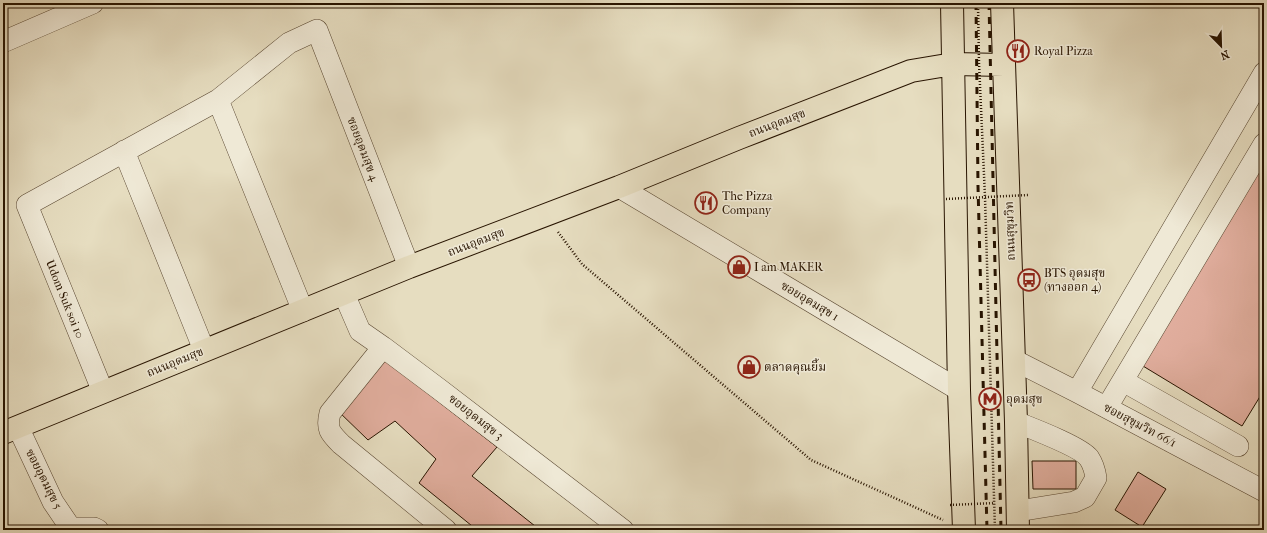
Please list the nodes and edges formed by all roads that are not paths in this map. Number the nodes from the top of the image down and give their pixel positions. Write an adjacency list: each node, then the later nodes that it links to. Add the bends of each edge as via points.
1 (93, 3): 4 (street)
2 (952, 3): 5 (main road)
3 (1002, 3): 6 (main road, ถนนสุขุมวิท)
4 (3, 42)
5 (953, 64): 6 (main road, ถนนอุดมสุข); 11 (main road, ถนนอุดมสุข, via 911,71); 19 (main road)
6 (1004, 65): 17 (main road, ถนนสุขุมวิท)
7 (1264, 73): 21 (street)
8 (218, 100): 10 (street); 12 (street, ซอยอุดมสุข 4, via 289,44 317,30); 14 (street)
9 (1264, 144): 18 (street)
10 (124, 151): 16 (street); 20 (street, Udom Suk soi 10, via 27,205)
11 (620, 187): 12 (main road, ถนนอุดมสุข); 19 (street, ซอยอุดมสุข 1)
12 (410, 267): 13 (main road, ถนนอุดมสุข)
13 (344, 294): 14 (main road, ถนนอุดมสุข); 15 (street, ซอยอุดมสุข 3, via 360,331)
14 (303, 311): 16 (main road, ถนนอุดมสุข)
15 (383, 347): 30 (street, via 330,413 330,433); 31 (street, ซอยอุดมสุข 3)
16 (204, 350): 20 (main road, ถนนอุดมสุข)
17 (1014, 360): 21 (street, ซอยสุขุมวิท 66/1); 23 (main road, ถนนสุขุมวิท)
18 (1123, 381): 22 (street); 25 (street)
19 (959, 390): 32 (main road)
20 (103, 392): 24 (main road, ถนนอุดมสุข)
21 (1077, 392): 22 (street, ซอยสุขุมวิท 66/1)
22 (1107, 407): 26 (street, ซอยสุขุมวิท 66/1)
23 (1016, 422): 27 (main road, ถนนสุขุมวิท); 27 (street, via 1077,449 1088,457 1094,467 1096,478 1085,497)
24 (10, 430): 28 (street, ซอยอุดมสุข 5)
25 (1238, 446)
26 (1264, 491)
27 (1018, 520)
28 (71, 529): 29 (street)
29 (98, 530)
30 (446, 530)
31 (623, 530)
32 (964, 530)

